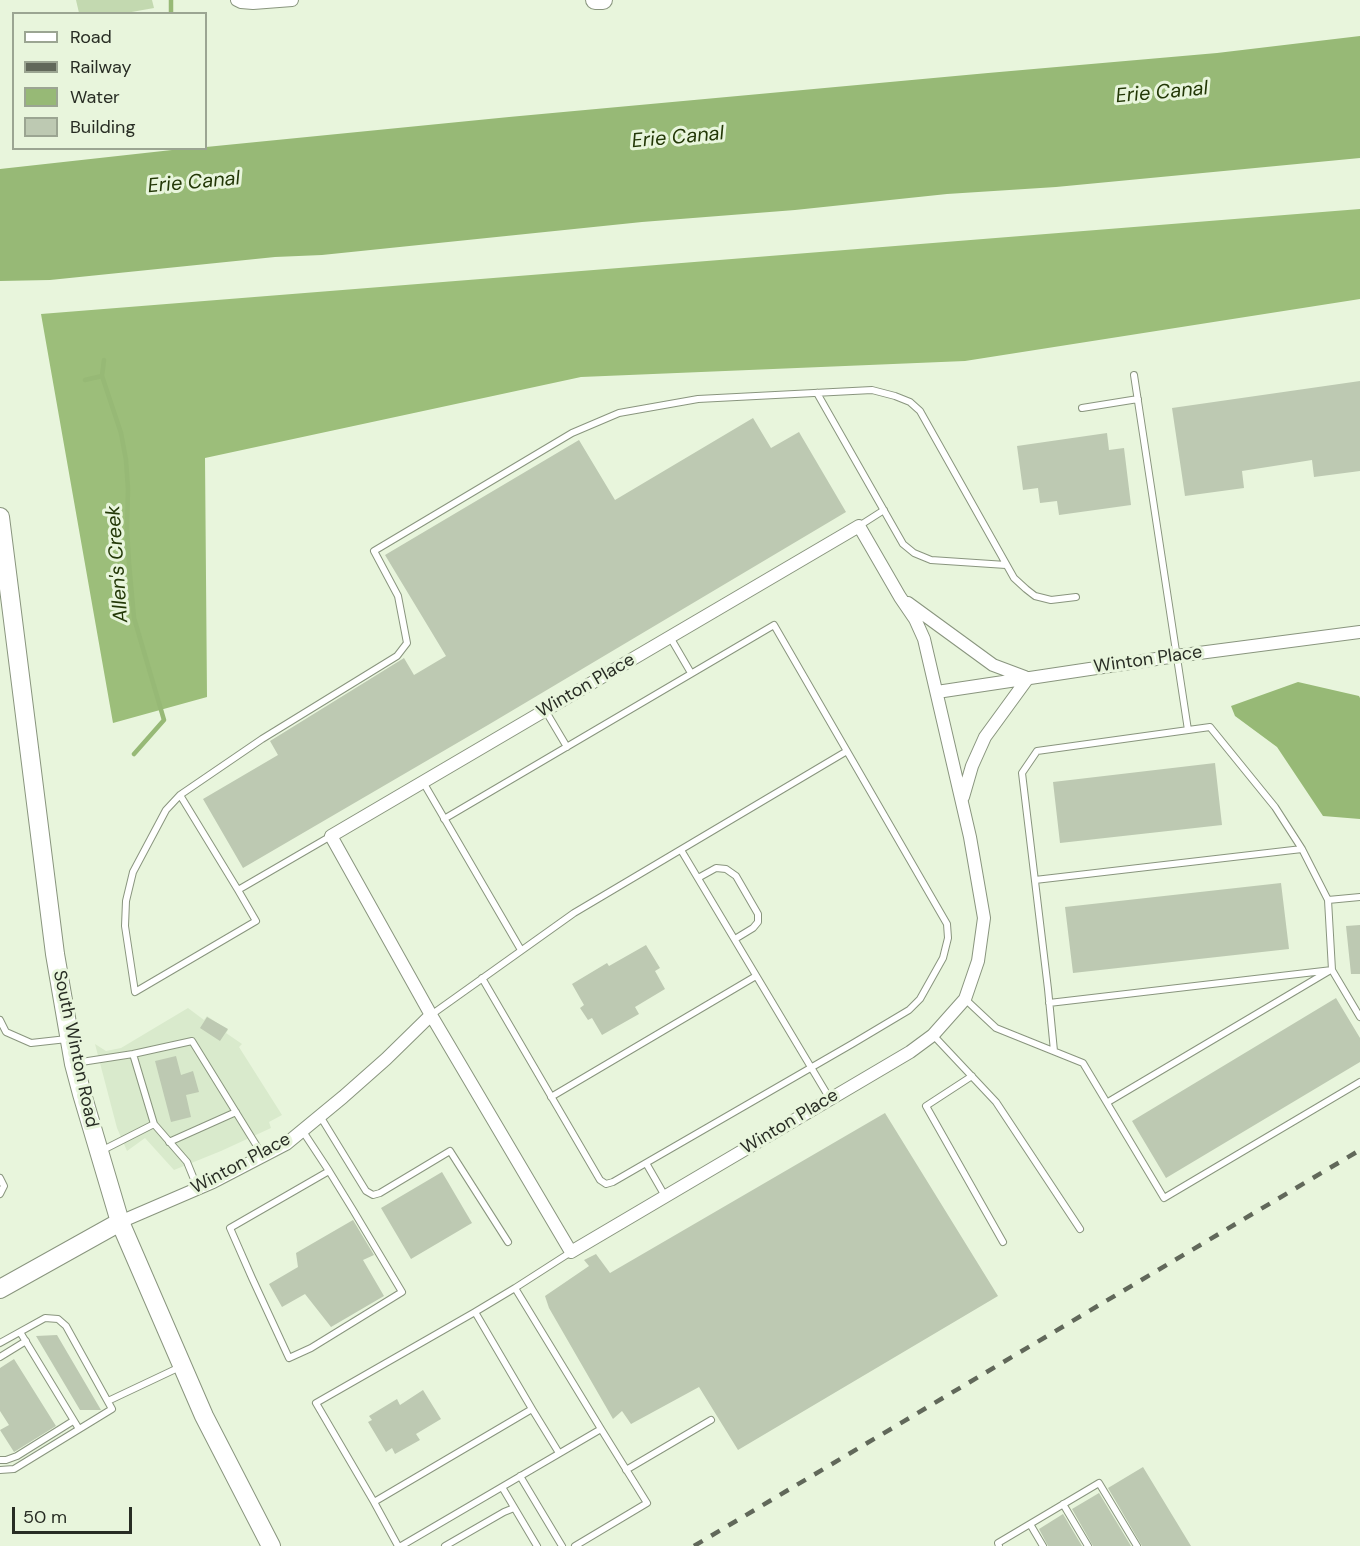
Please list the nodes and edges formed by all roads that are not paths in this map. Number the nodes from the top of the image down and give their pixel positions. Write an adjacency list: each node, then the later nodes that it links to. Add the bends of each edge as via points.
1 (237, 0): 2 (street)
2 (292, 0)
3 (595, 0): 4 (main road)
4 (603, 0)
5 (1134, 375): 7 (lane)
6 (818, 393): 9 (lane); 12 (lane, via 872,390 910,402 920,411); 26 (lane, via 698,399 618,413 572,433 374,551 398,596 404,621 406,643 397,656)
7 (1138, 399): 8 (lane); 17 (lane)
8 (1082, 408)
9 (884, 510): 11 (lane); 12 (lane, via 903,544 914,553 931,560)
10 (0, 518): 49 (main road, South Winton Road, via 55,954)
11 (859, 525): 13 (street, Winton Place); 16 (street, Winton Place)
12 (1006, 565): 14 (lane, via 1014,578 1035,596 1051,600)
13 (900, 597): 19 (street, via 993,665); 20 (street, Winton Place, via 924,639)
14 (1076, 597)
15 (1360, 632): 17 (street, Winton Place)
16 (669, 636): 18 (lane); 21 (street, Winton Place)
17 (1176, 656): 19 (street, Winton Place); 22 (lane)
18 (691, 674): 23 (lane); 24 (lane, via 774,625)
19 (1028, 678): 20 (street, Winton Place); 27 (street, via 985,737)
20 (937, 692): 27 (street, Winton Place)
21 (545, 710): 23 (lane); 25 (street, Winton Place)
22 (1188, 730): 31 (lane, via 1210,728 1275,807); 33 (lane, via 1036,751 1022,773)
23 (567, 747): 28 (lane)
24 (847, 751): 30 (lane); 53 (lane, via 947,924 948,938 943,958 915,1005)
25 (422, 782): 28 (lane); 29 (street, Winton Place)
26 (180, 795): 34 (lane); 34 (lane, via 166,810 133,872 126,901 125,926 135,992 256,921)
27 (962, 801): 42 (street, Winton Place, via 984,918 978,961)
28 (444, 819): 38 (lane)
29 (331, 836): 34 (lane); 44 (street)
30 (681, 849): 32 (lane); 38 (lane)
31 (1302, 849): 33 (lane); 36 (lane)
32 (698, 878): 37 (lane); 37 (lane, via 716,868 736,876 758,914 758,922)
33 (1035, 880): 43 (lane)
34 (238, 890)
35 (1360, 897): 36 (lane)
36 (1328, 900): 39 (lane)
37 (735, 939): 40 (lane)
38 (521, 950): 41 (lane)
39 (1332, 970): 43 (lane); 45 (lane); 58 (lane)
40 (756, 975): 53 (lane); 56 (lane)
41 (482, 978): 44 (lane); 56 (lane)
42 (965, 999): 48 (street, Winton Place); 50 (lane, via 996,1028)
43 (1049, 1003): 50 (lane)
44 (431, 1015): 60 (street, Winton Place); 76 (street)
45 (1360, 1017)
46 (0, 1020): 47 (lane)
47 (3, 1030): 49 (lane, via 31,1043)
48 (933, 1035): 54 (lane); 57 (street, Winton Place)
49 (71, 1039): 52 (main road, South Winton Road)
50 (1054, 1051): 58 (lane, via 1083,1063)
51 (133, 1054): 52 (lane); 59 (lane, via 192,1041); 61 (lane)
52 (74, 1064): 64 (main road, South Winton Road)
53 (811, 1068): 57 (lane); 66 (lane)
54 (972, 1076): 73 (lane, via 996,1102); 75 (lane, via 926,1106)
55 (1360, 1082): 58 (lane, via 1164,1198)
56 (551, 1097): 66 (lane, via 600,1180 606,1184 614,1182)
57 (830, 1099): 71 (street, Winton Place)
58 (1107, 1102)
59 (236, 1112): 63 (lane); 65 (lane)
60 (320, 1115): 62 (street, Winton Place); 74 (lane, via 366,1191 373,1195 450,1151)
61 (154, 1124): 63 (lane); 64 (lane)
62 (302, 1130): 65 (street, Winton Place); 67 (lane)
63 (169, 1142): 69 (lane, via 187,1162)
64 (99, 1152): 72 (main road, South Winton Road)
65 (263, 1156): 69 (street, Winton Place)
66 (646, 1163): 71 (lane)
67 (329, 1171): 67 (lane, via 230,1227 289,1358 402,1292)
68 (0, 1178): 70 (lane, via 4,1186)
69 (198, 1189): 72 (street, Winton Place)
70 (0, 1194)
71 (665, 1196): 76 (street, Winton Place)
72 (120, 1221): 78 (main road); 84 (main road, South Winton Road)
73 (1080, 1229)
74 (508, 1242)
75 (1004, 1242)
76 (571, 1252): 77 (lane)
77 (515, 1288): 79 (lane); 89 (lane)
78 (0, 1289)
79 (475, 1312): 86 (lane); 97 (lane, via 316,1403)
80 (20, 1332): 81 (lane); 82 (lane); 85 (lane, via 45,1318 66,1326)
81 (26, 1341): 83 (lane); 88 (lane)
82 (0, 1343)
83 (0, 1357)
84 (182, 1366): 85 (lane); 101 (main road, South Winton Road)
85 (108, 1401): 90 (lane, via 112,1409)
86 (532, 1409): 91 (lane); 97 (lane)
87 (711, 1419): 94 (lane)
88 (74, 1421): 90 (lane); 92 (lane, via 17,1456)
89 (601, 1429): 91 (lane); 94 (lane)
90 (79, 1430): 93 (lane, via 14,1469)
91 (559, 1453): 95 (lane)
92 (0, 1460)
93 (0, 1470)
94 (626, 1470): 106 (lane, via 647,1503)
95 (520, 1476): 96 (lane); 105 (lane)
96 (502, 1487): 99 (lane); 102 (lane)
97 (374, 1502): 102 (lane)
98 (1063, 1504): 100 (lane); 109 (lane); 110 (lane, via 1099,1483)
99 (514, 1508): 103 (lane); 104 (lane)
100 (1030, 1524): 107 (lane, via 998,1543); 108 (lane)
101 (271, 1546)
102 (400, 1546)
103 (445, 1546)
104 (537, 1546)
105 (562, 1546)
106 (575, 1546)
107 (999, 1546)
108 (1043, 1546)
109 (1088, 1546)
110 (1137, 1546)

